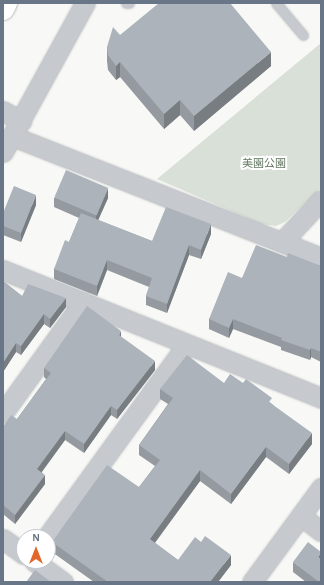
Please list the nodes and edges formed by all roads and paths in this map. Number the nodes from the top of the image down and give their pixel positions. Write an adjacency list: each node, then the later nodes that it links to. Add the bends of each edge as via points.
1 (6, 3): 4 (highway)
2 (85, 3): 7 (street)
3 (276, 3): 5 (lane)
4 (3, 9)
5 (303, 34)
6 (3, 111): 7 (street)
7 (16, 129): 8 (street); 10 (street)
8 (3, 152)
9 (321, 200): 10 (street)
10 (282, 242): 11 (street)
11 (321, 258)
12 (3, 270): 13 (street)
13 (83, 302): 14 (street); 16 (street)
14 (187, 344): 15 (street); 19 (street)
15 (321, 398)
16 (3, 413)
17 (321, 488): 18 (street)
18 (301, 516): 20 (street); 25 (street)
19 (53, 529)
20 (321, 531)
21 (3, 539): 22 (street)
22 (16, 548)
23 (45, 569): 24 (street)
24 (63, 582)
25 (252, 582)

